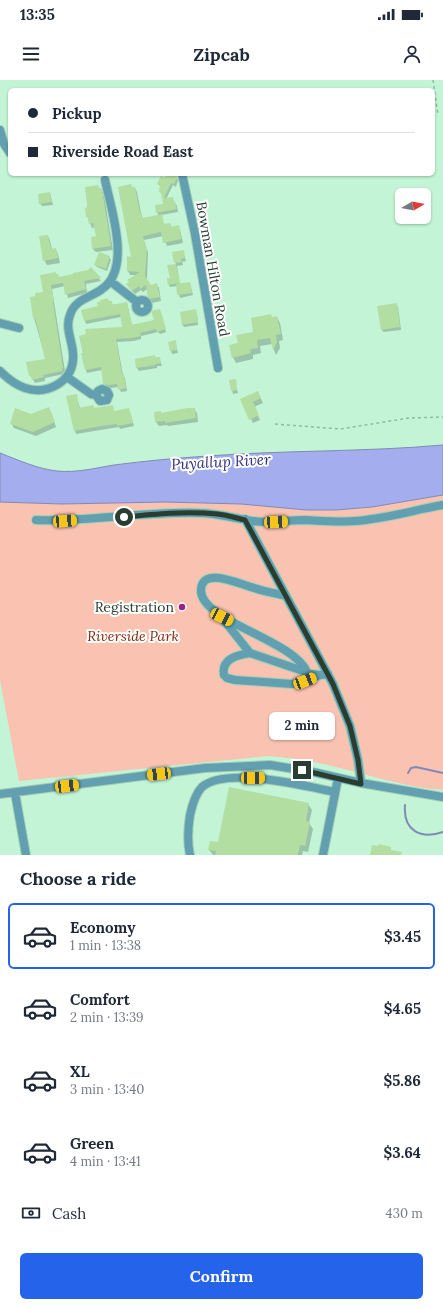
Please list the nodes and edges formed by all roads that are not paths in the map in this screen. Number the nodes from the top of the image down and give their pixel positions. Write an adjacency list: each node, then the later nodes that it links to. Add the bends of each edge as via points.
1 (0, 130): 2 (street)
2 (8, 150)
3 (182, 176): 9 (street, Bowman Hilton Road)
4 (105, 180): 5 (street, via 118,245 118,262)
5 (110, 282): 6 (street); 11 (street, via 101,290 78,302 71,312 68,323 73,361)
6 (137, 302)
7 (0, 324): 8 (street)
8 (19, 328)
9 (218, 368)
10 (0, 371): 11 (street, via 19,386 36,390 49,389)
11 (67, 377): 12 (street, via 90,394)
12 (96, 395)
13 (443, 505): 15 (street, via 371,520)
14 (36, 520): 15 (street, via 65,521 167,513 220,514)
15 (245, 520): 16 (street)
16 (286, 596): 17 (street, via 218,577 210,578 202,584 202,596 206,604); 20 (street)
17 (222, 617): 18 (street); 19 (street, via 289,654)
18 (250, 654): 19 (street); 20 (street, via 236,656 226,662 223,668 224,675 231,679 292,684)
19 (307, 672): 20 (street)
20 (324, 675): 22 (street, via 350,726)
21 (338, 778): 22 (street); 23 (street); 24 (street, via 270,765 240,766 205,768)
22 (361, 784): 26 (street)
23 (335, 792): 28 (street, via 266,778 227,779 208,784 202,788 192,805 188,841); 29 (street)
24 (15, 793): 25 (street); 27 (street)
25 (0, 794)
26 (443, 796)
27 (26, 855)
28 (190, 855)
29 (323, 855)

